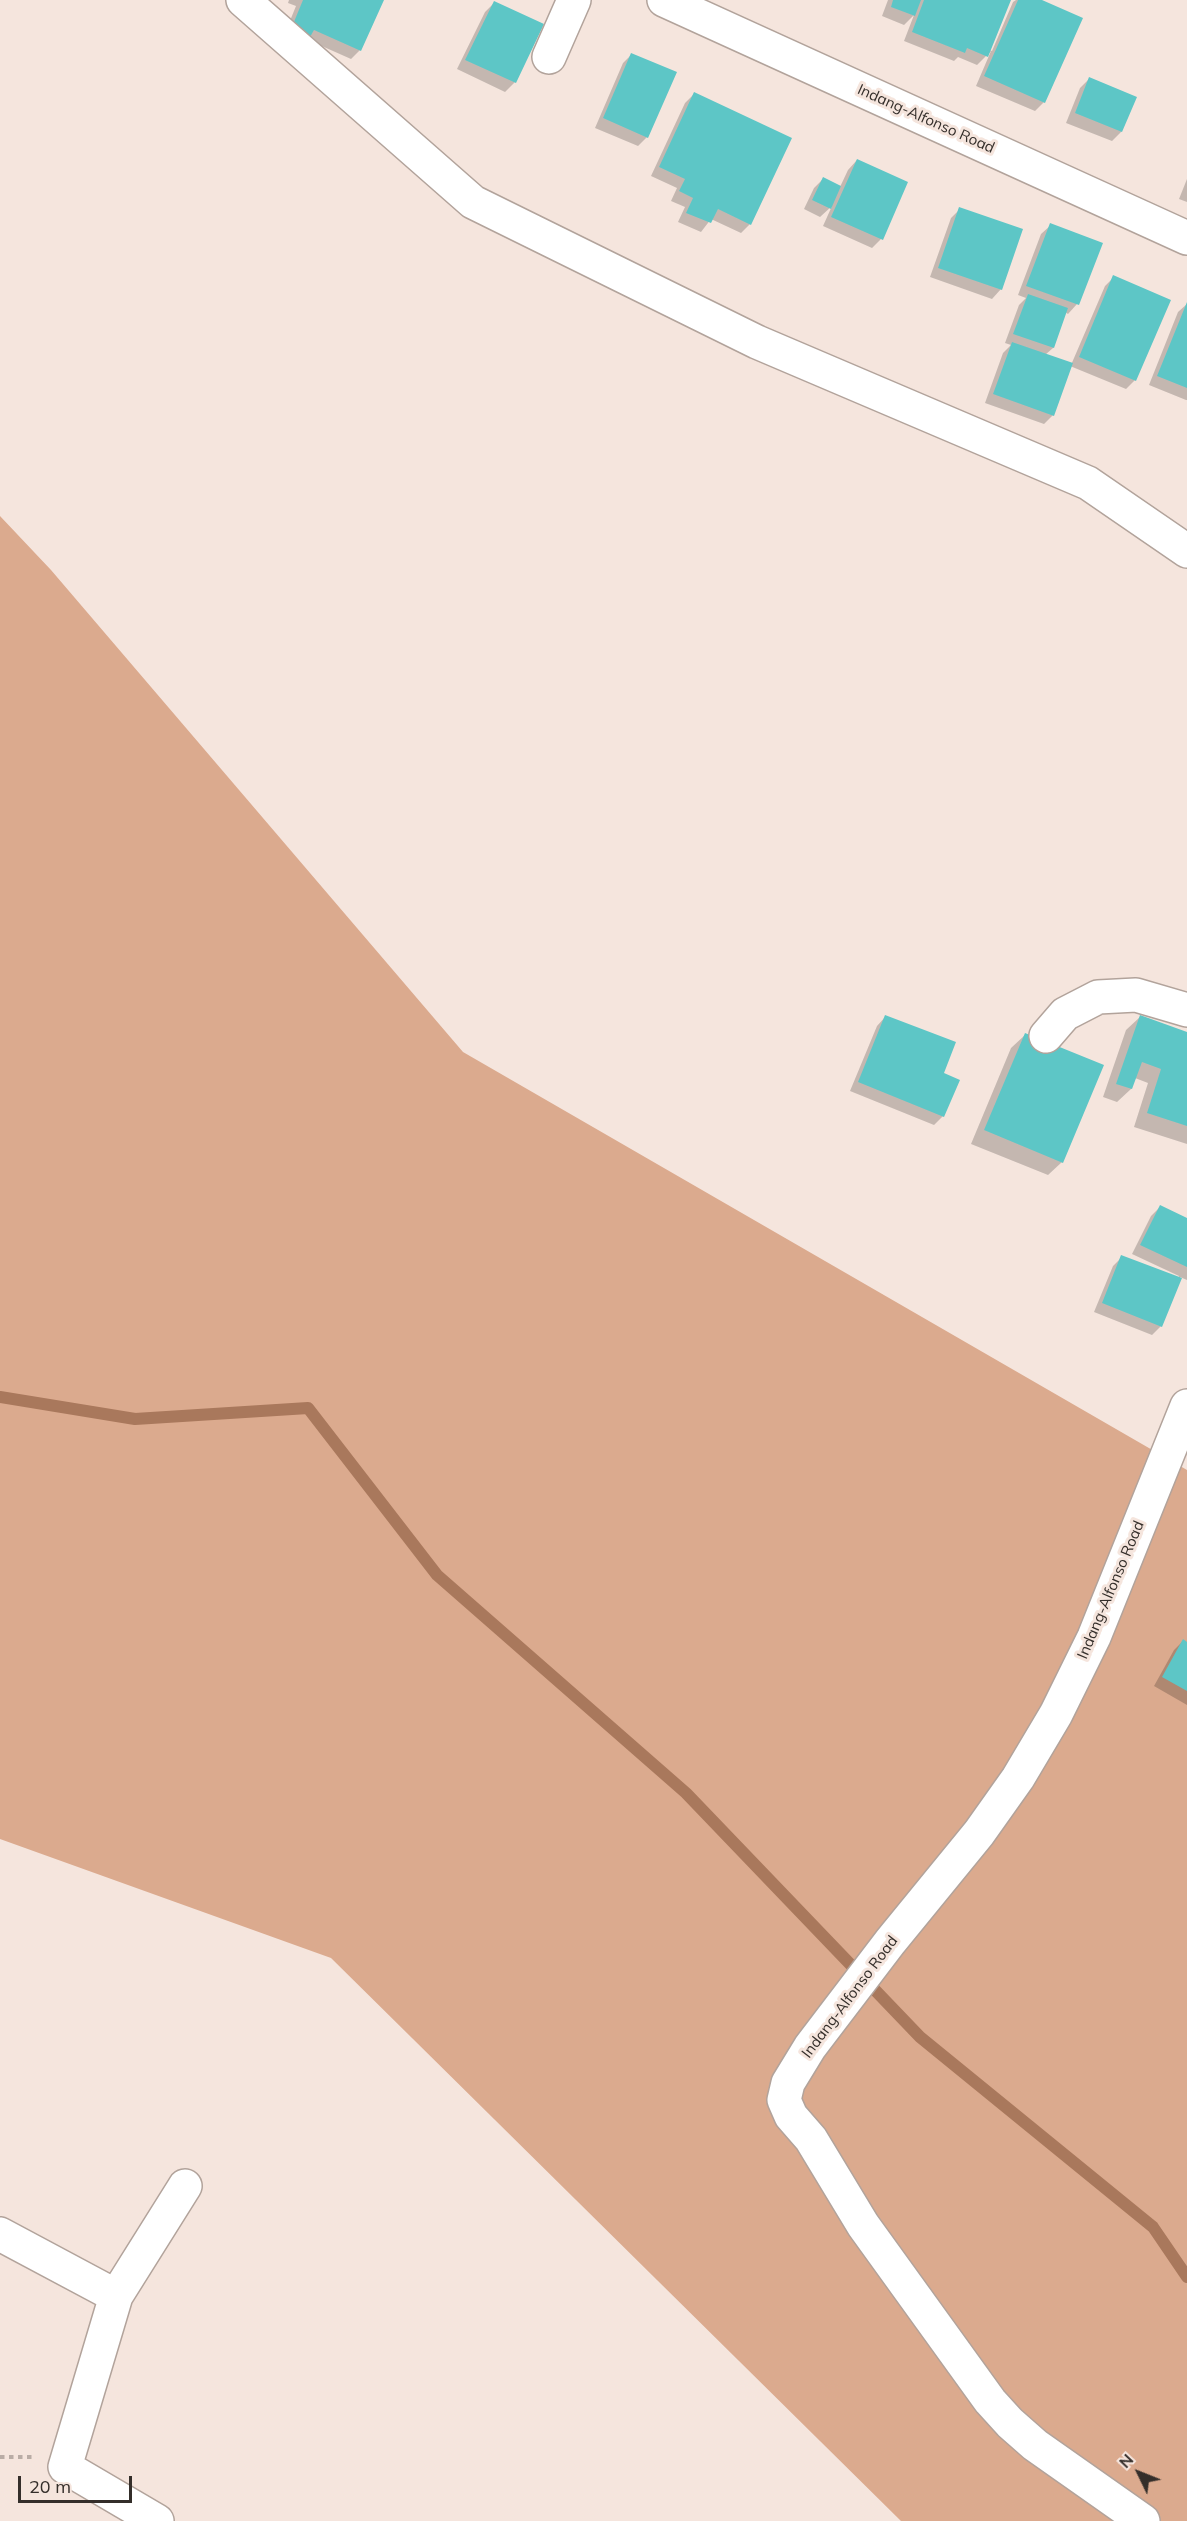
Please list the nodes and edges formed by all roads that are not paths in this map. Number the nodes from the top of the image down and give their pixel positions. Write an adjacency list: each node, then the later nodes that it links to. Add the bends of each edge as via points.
1 (243, 0): 6 (main road, via 473,202 757,342 1088,483)
2 (574, 0): 4 (main road)
3 (664, 0): 5 (main road, Indang-Alfonso Road)
4 (549, 57)
5 (1187, 237)
6 (1187, 551)
7 (1187, 1010): 8 (main road, via 1136,995 1098,997 1065,1014)
8 (1046, 1036)
9 (1187, 1406): 14 (main road, Indang-Alfonso Road, via 1094,1637 1056,1714 979,1833 810,2047 788,2083 784,2100 863,2225 1010,2423)
10 (185, 2186): 12 (main road)
11 (0, 2234): 12 (main road)
12 (116, 2296): 13 (main road, via 65,2467)
13 (157, 2521)
14 (1143, 2521)

